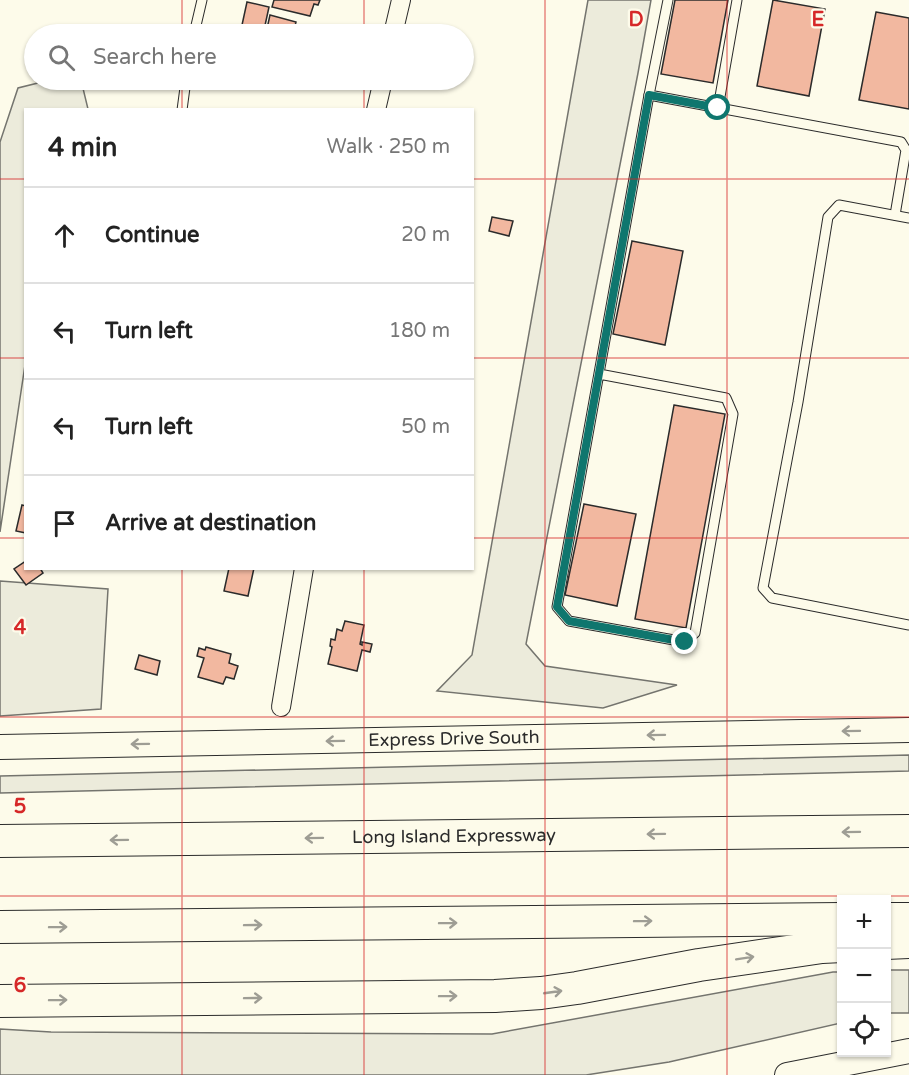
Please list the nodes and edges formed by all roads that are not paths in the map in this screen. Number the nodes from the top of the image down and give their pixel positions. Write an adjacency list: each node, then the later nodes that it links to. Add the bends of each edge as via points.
1 (201, 0): 5 (lane)
2 (401, 0): 6 (street)
3 (668, 0): 9 (lane)
4 (737, 0): 12 (lane)
5 (196, 24)
6 (395, 24)
7 (185, 90): 10 (lane)
8 (381, 90): 11 (street)
9 (649, 95): 12 (lane); 15 (lane)
10 (182, 108)
11 (376, 108)
12 (718, 108): 13 (lane, via 901,142 906,150)
13 (895, 215): 14 (lane); 17 (lane, via 839,205 828,217 763,588 772,598)
14 (909, 218)
15 (599, 374): 15 (lane, via 557,607 569,621 685,642 695,633 733,414 726,398)
16 (304, 570): 18 (street)
17 (909, 625)
18 (281, 707)
19 (909, 730): 20 (main road, Express Drive South, one-way to 20)
20 (0, 747)
21 (909, 831): 22 (highway, Long Island Expressway, one-way to 22)
22 (0, 841)
23 (837, 919): 26 (highway, one-way to 23)
24 (891, 919): 25 (highway)
25 (909, 919)
26 (0, 927)
27 (909, 942): 28 (highway)
28 (891, 943)
29 (837, 946): 30 (highway, one-way to 29, via 541,993 699,965)
30 (0, 1001)
31 (909, 1051): 32 (main road)
32 (787, 1075)

